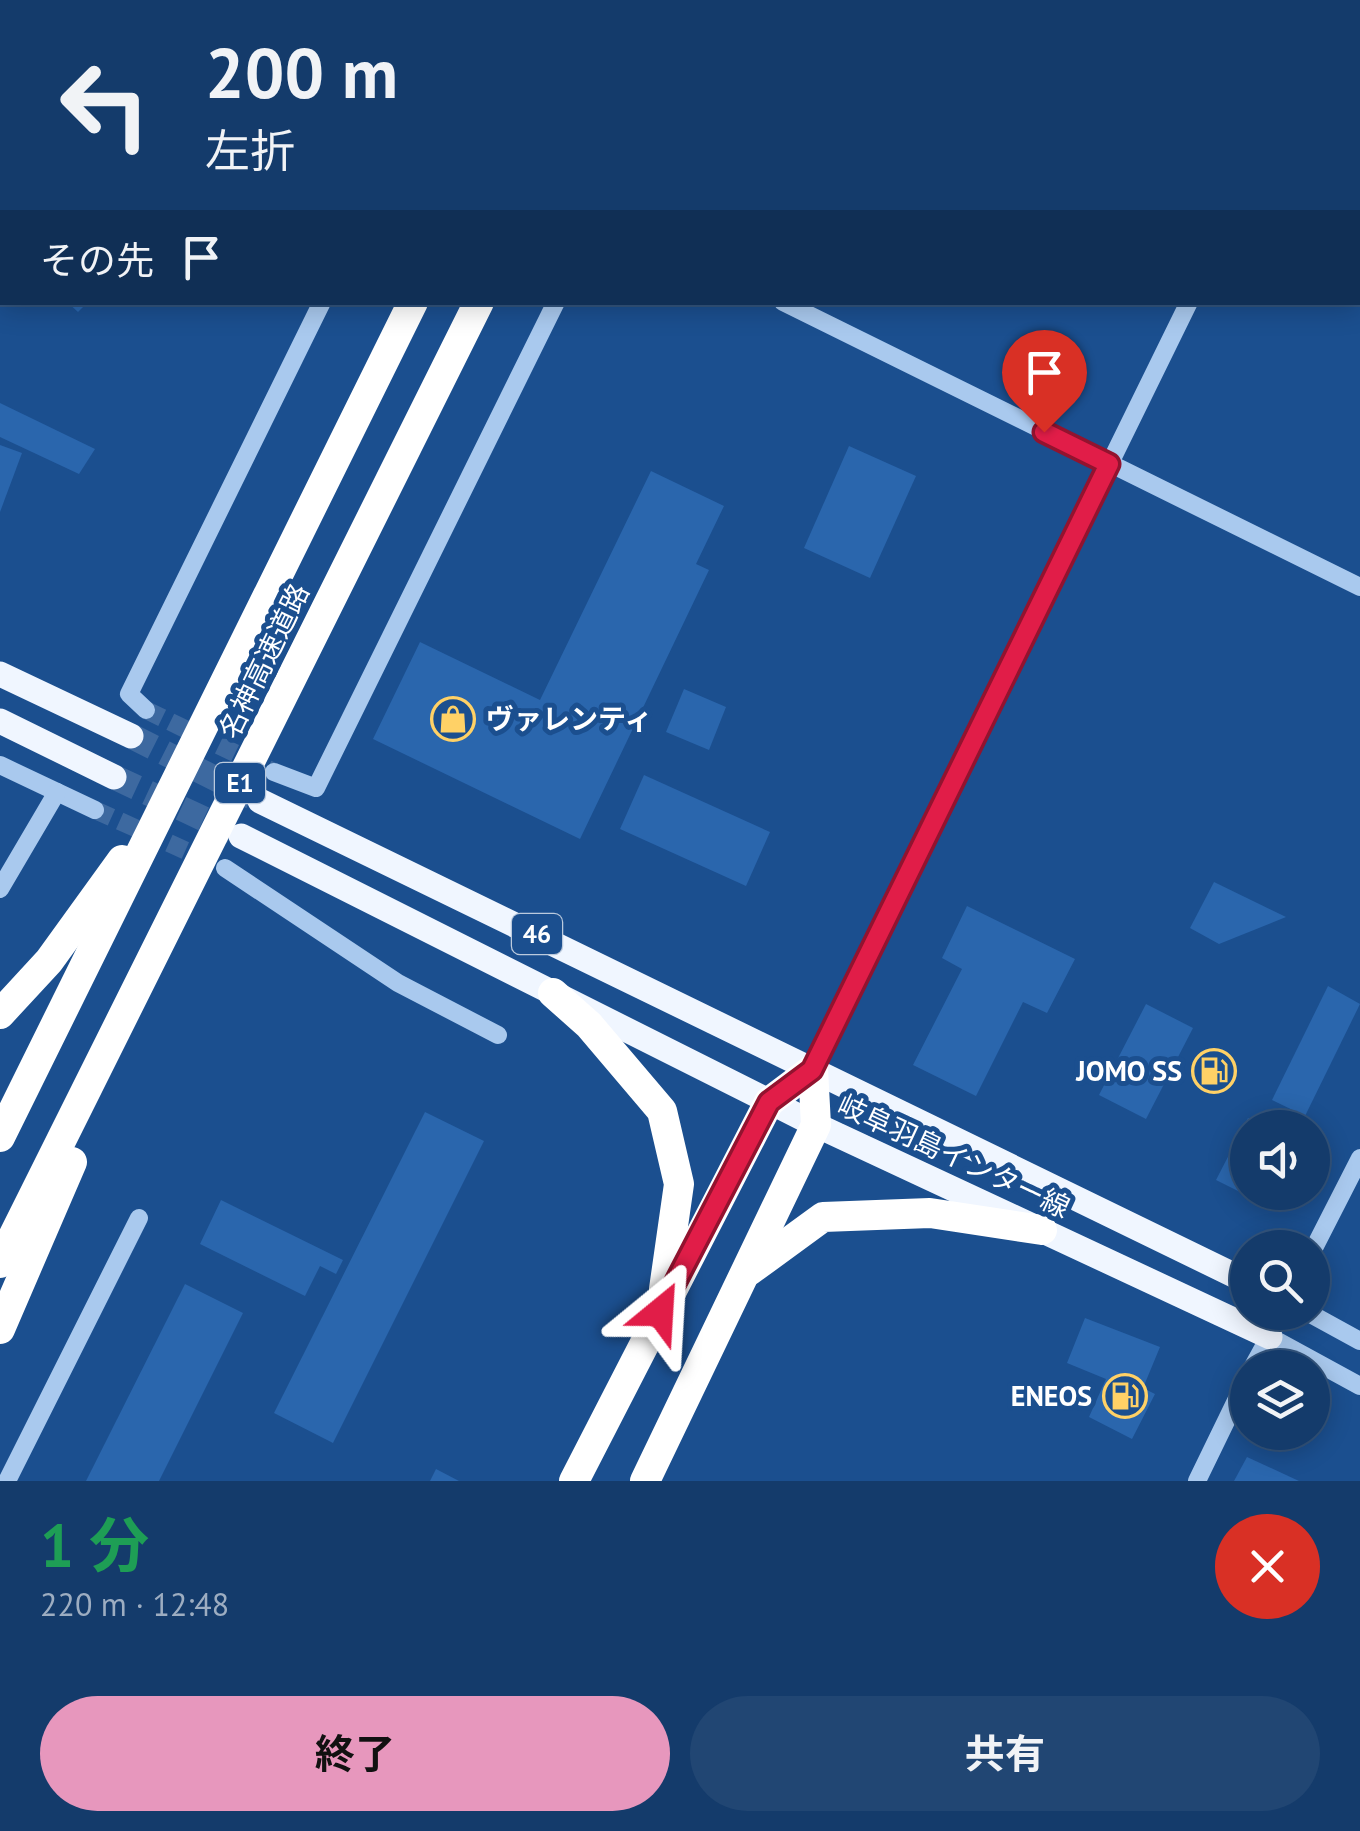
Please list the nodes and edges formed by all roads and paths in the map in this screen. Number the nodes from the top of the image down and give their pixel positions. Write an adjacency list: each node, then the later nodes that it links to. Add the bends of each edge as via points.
1 (321, 305): 10 (street, via 128,694)
2 (412, 305): 16 (highway, 名神高速道路 / E1)
3 (477, 305): 21 (highway, 名神高速道路 / E1)
4 (555, 305): 14 (street, via 316,788)
5 (789, 305): 7 (street)
6 (1188, 305): 7 (street)
7 (1109, 464): 8 (street); 26 (street)
8 (1360, 587)
9 (0, 674): 12 (main road)
10 (146, 710)
11 (0, 721): 15 (main road)
12 (132, 736)
13 (0, 765): 17 (street)
14 (274, 772)
15 (114, 777)
16 (176, 785): 24 (highway, via 50,960); 29 (highway, 名神高速道路 / E1)
17 (57, 792): 19 (street); 22 (street)
18 (260, 801): 26 (main road, 岐阜羽島インター線 / 46)
19 (95, 810)
20 (241, 836): 23 (main road, 岐阜羽島インター線 / 46)
21 (214, 862): 25 (street, via 398,983); 34 (highway, 名神高速道路 / E1); 39 (highway)
22 (0, 889)
23 (554, 993): 27 (main road, 岐阜羽島インター線 / 46); 37 (highway, via 662,1112 679,1184)
24 (0, 1014)
25 (498, 1035)
26 (812, 1070): 27 (highway); 28 (highway); 35 (main road, 岐阜羽島インター線 / 46)
27 (769, 1102): 28 (main road, 岐阜羽島インター線 / 46); 37 (highway)
28 (816, 1125): 32 (main road, 岐阜羽島インター線 / 46); 36 (highway)
29 (0, 1138)
30 (1360, 1158): 33 (street)
31 (139, 1218): 46 (street)
32 (1042, 1230): 36 (highway, via 930,1213 822,1217); 41 (main road, 岐阜羽島インター線 / 46)
33 (1323, 1230)
34 (0, 1263)
35 (1230, 1273)
36 (744, 1275): 48 (highway)
37 (660, 1312): 47 (highway)
38 (1330, 1325): 42 (street)
39 (0, 1328)
40 (1273, 1330): 41 (street)
41 (1270, 1336): 43 (street); 44 (street)
42 (1360, 1342)
43 (1262, 1350)
44 (1360, 1386)
45 (1230, 1413): 49 (street)
46 (7, 1481)
47 (574, 1481)
48 (646, 1481)
49 (1197, 1481)

